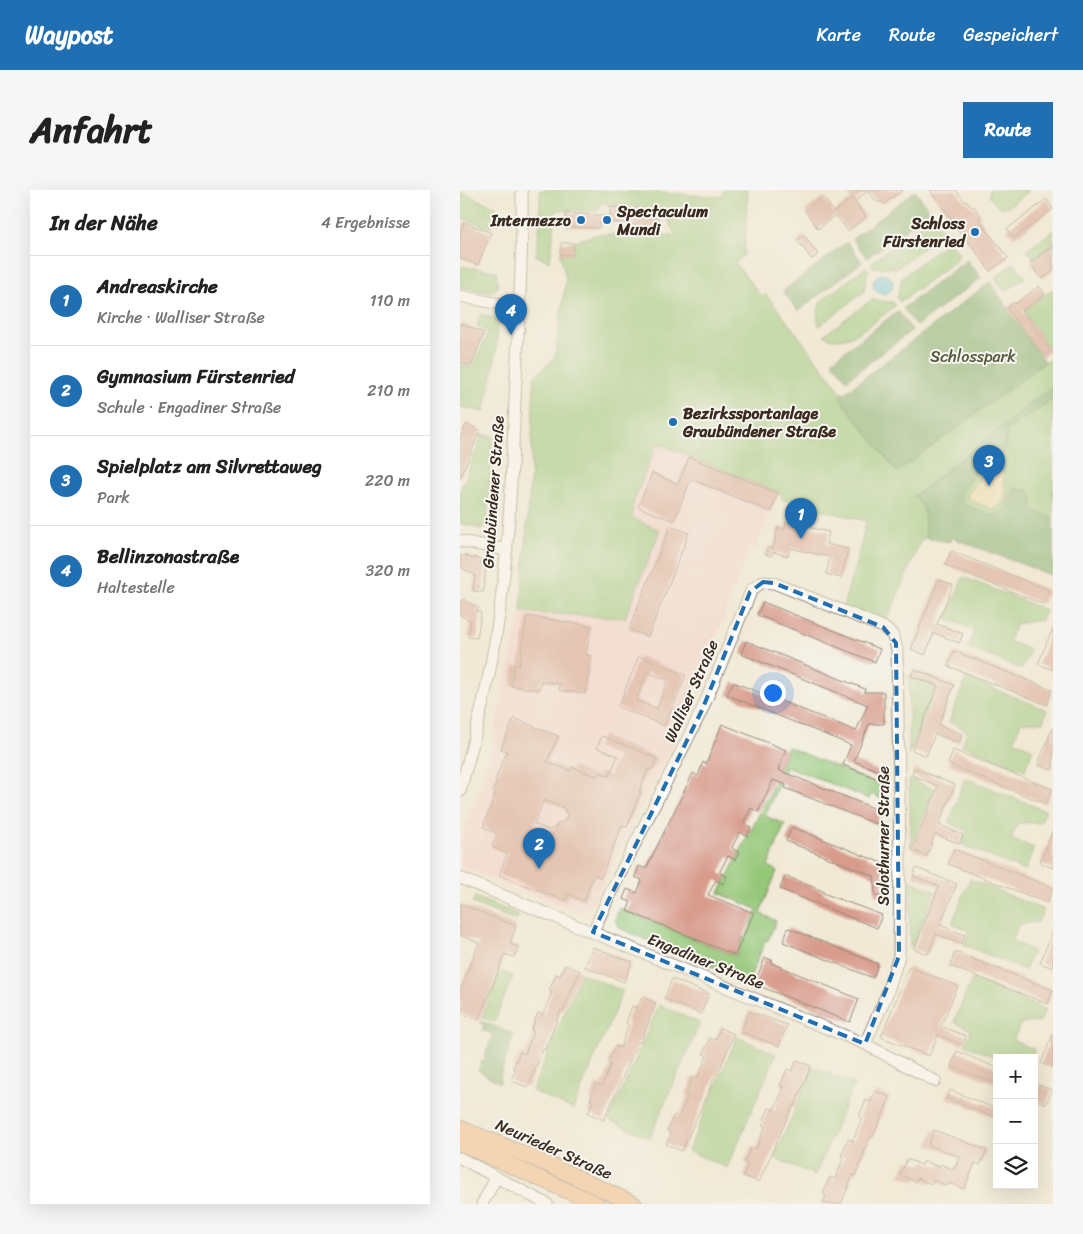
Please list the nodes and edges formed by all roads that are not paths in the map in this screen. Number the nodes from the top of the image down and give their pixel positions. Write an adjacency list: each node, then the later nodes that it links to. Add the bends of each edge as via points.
1 (522, 190): 3 (street, Graubündener Straße)
2 (460, 296): 3 (street)
3 (519, 308): 5 (street, Graubündener Straße)
4 (460, 541): 5 (street)
5 (507, 550): 7 (street, Graubündener Straße, via 487,686)
6 (883, 627): 9 (street, Walliser Straße, via 774,583 763,582 752,589 702,710); 10 (street, Solothurner Straße, via 892,634 897,649 899,956 887,994)
7 (460, 791)
8 (460, 878): 9 (street, Engadiner Straße)
9 (593, 932): 10 (street, Engadiner Straße)
10 (865, 1044): 11 (street, Engadiner Straße)
11 (935, 1081)
12 (460, 1128): 19 (main road, Neurieder Straße)
13 (460, 1143): 18 (main road, Neurieder Straße)
14 (460, 1158): 15 (street)
15 (496, 1178): 16 (street); 17 (street)
16 (482, 1204)
17 (547, 1204)
18 (597, 1204)
19 (634, 1204)

